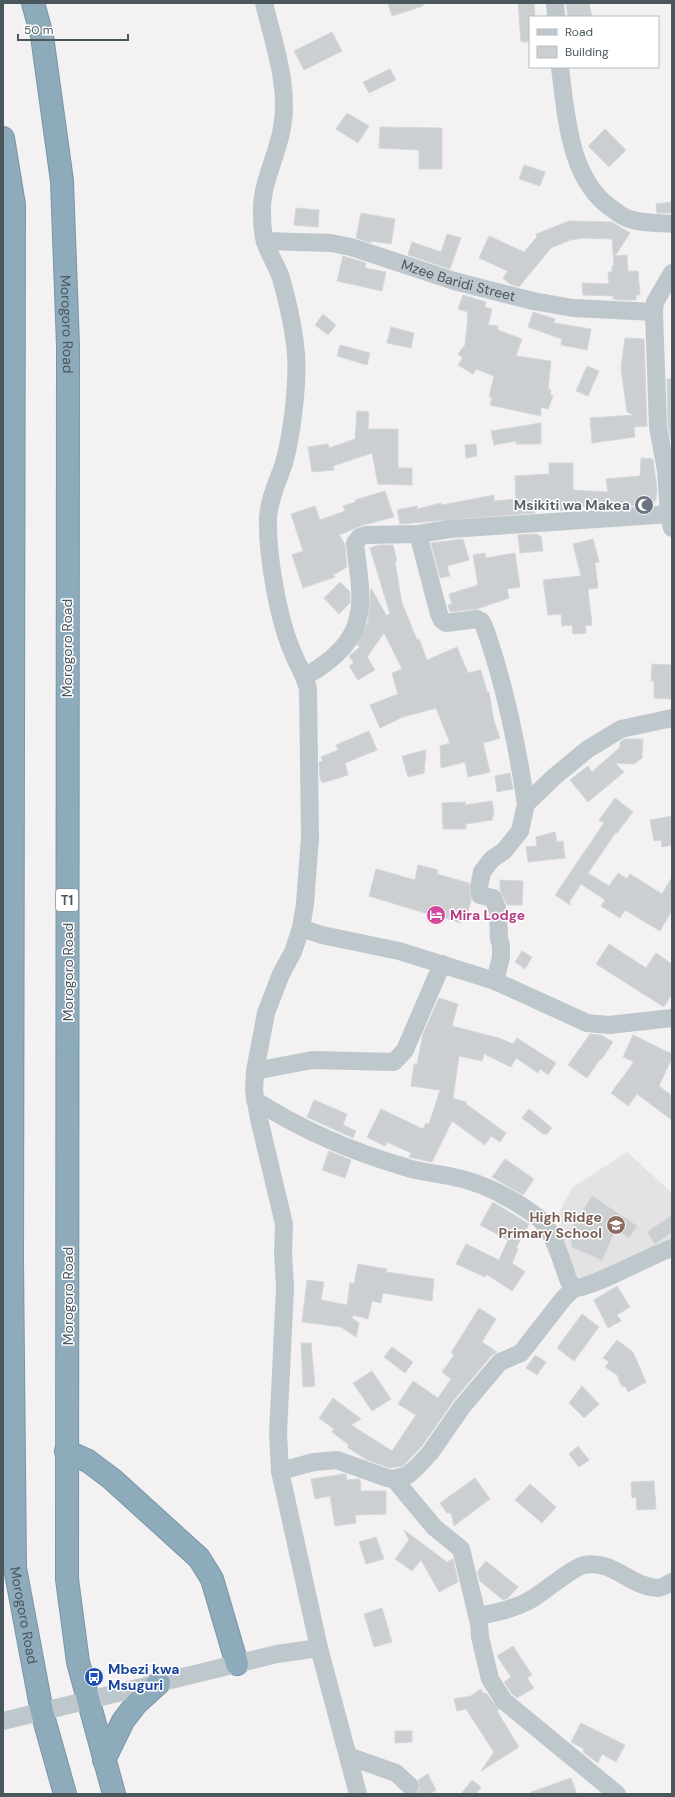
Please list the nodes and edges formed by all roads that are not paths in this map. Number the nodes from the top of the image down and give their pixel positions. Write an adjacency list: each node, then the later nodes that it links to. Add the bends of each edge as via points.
1 (33, 3): 25 (highway, Morogoro Road / T1, via 42,36 62,181 68,346)
2 (264, 3): 8 (street, via 285,97 280,140 263,194 261,213)
3 (555, 3): 4 (street)
4 (556, 16)
5 (560, 68): 7 (street, via 569,136 577,160 592,190 605,204 632,220)
6 (3, 138): 23 (highway, Morogoro Road, via 14,205)
7 (672, 224)
8 (265, 241): 10 (street, Mzee Baridi Street, via 331,243 351,247 454,281 533,301 573,308); 13 (street, via 288,304 296,355 295,392 288,442 268,516 268,536 271,566 283,621 293,653)
9 (672, 273): 10 (street, via 655,302)
10 (654, 312): 11 (street, via 658,427)
11 (671, 518): 12 (street, via 450,529)
12 (418, 534): 13 (street, via 366,535 357,540 355,543 360,608 355,628 339,651 321,668); 15 (street, via 442,620 446,623 477,619 484,626 497,661 519,759)
13 (306, 676): 16 (street, via 310,837)
14 (672, 718): 15 (street, via 621,730 607,737 572,762)
15 (526, 804): 18 (street, via 520,831 482,872 479,887 480,895 493,898 498,911 501,957)
16 (301, 928): 17 (street); 20 (street, via 266,1013)
17 (442, 964): 18 (street); 20 (street, via 405,1050 394,1062 312,1060)
18 (495, 981): 19 (street, via 587,1023 609,1025)
19 (672, 1018)
20 (255, 1070): 21 (street)
21 (255, 1100): 24 (street, via 334,1141 405,1168 474,1183 533,1213 546,1225); 26 (street, via 284,1224 285,1288 278,1434)
22 (672, 1248): 24 (street, via 595,1283)
23 (7, 1261): 34 (highway, Morogoro Road, via 15,1568)
24 (574, 1288): 27 (street, via 521,1353 500,1362 418,1466 408,1475)
25 (66, 1451): 31 (highway, via 88,1461 112,1479 199,1558 212,1579); 33 (highway, Morogoro Road / T1, via 67,1579 78,1662)
26 (280, 1471): 27 (street, via 314,1462 337,1460); 30 (street)
27 (394, 1479): 29 (street, via 434,1527 460,1548)
28 (672, 1582): 29 (street, via 659,1588 639,1584 616,1569 598,1564 582,1565 530,1600 505,1611)
29 (477, 1616): 42 (street, via 490,1679 504,1701)
30 (319, 1648): 31 (street, via 277,1654); 36 (street)
31 (237, 1664): 32 (street)
32 (159, 1683): 33 (street); 37 (highway, via 136,1704 123,1721)
33 (88, 1701): 34 (street); 37 (highway, Morogoro Road / T1)
34 (42, 1712): 35 (street); 39 (highway, Morogoro Road)
35 (3, 1721)
36 (348, 1756): 38 (street, via 396,1773); 41 (street)
37 (104, 1760): 40 (highway, Morogoro Road / T1)
38 (410, 1786)
39 (65, 1794)
40 (114, 1794)
41 (358, 1794)
42 (617, 1794)

